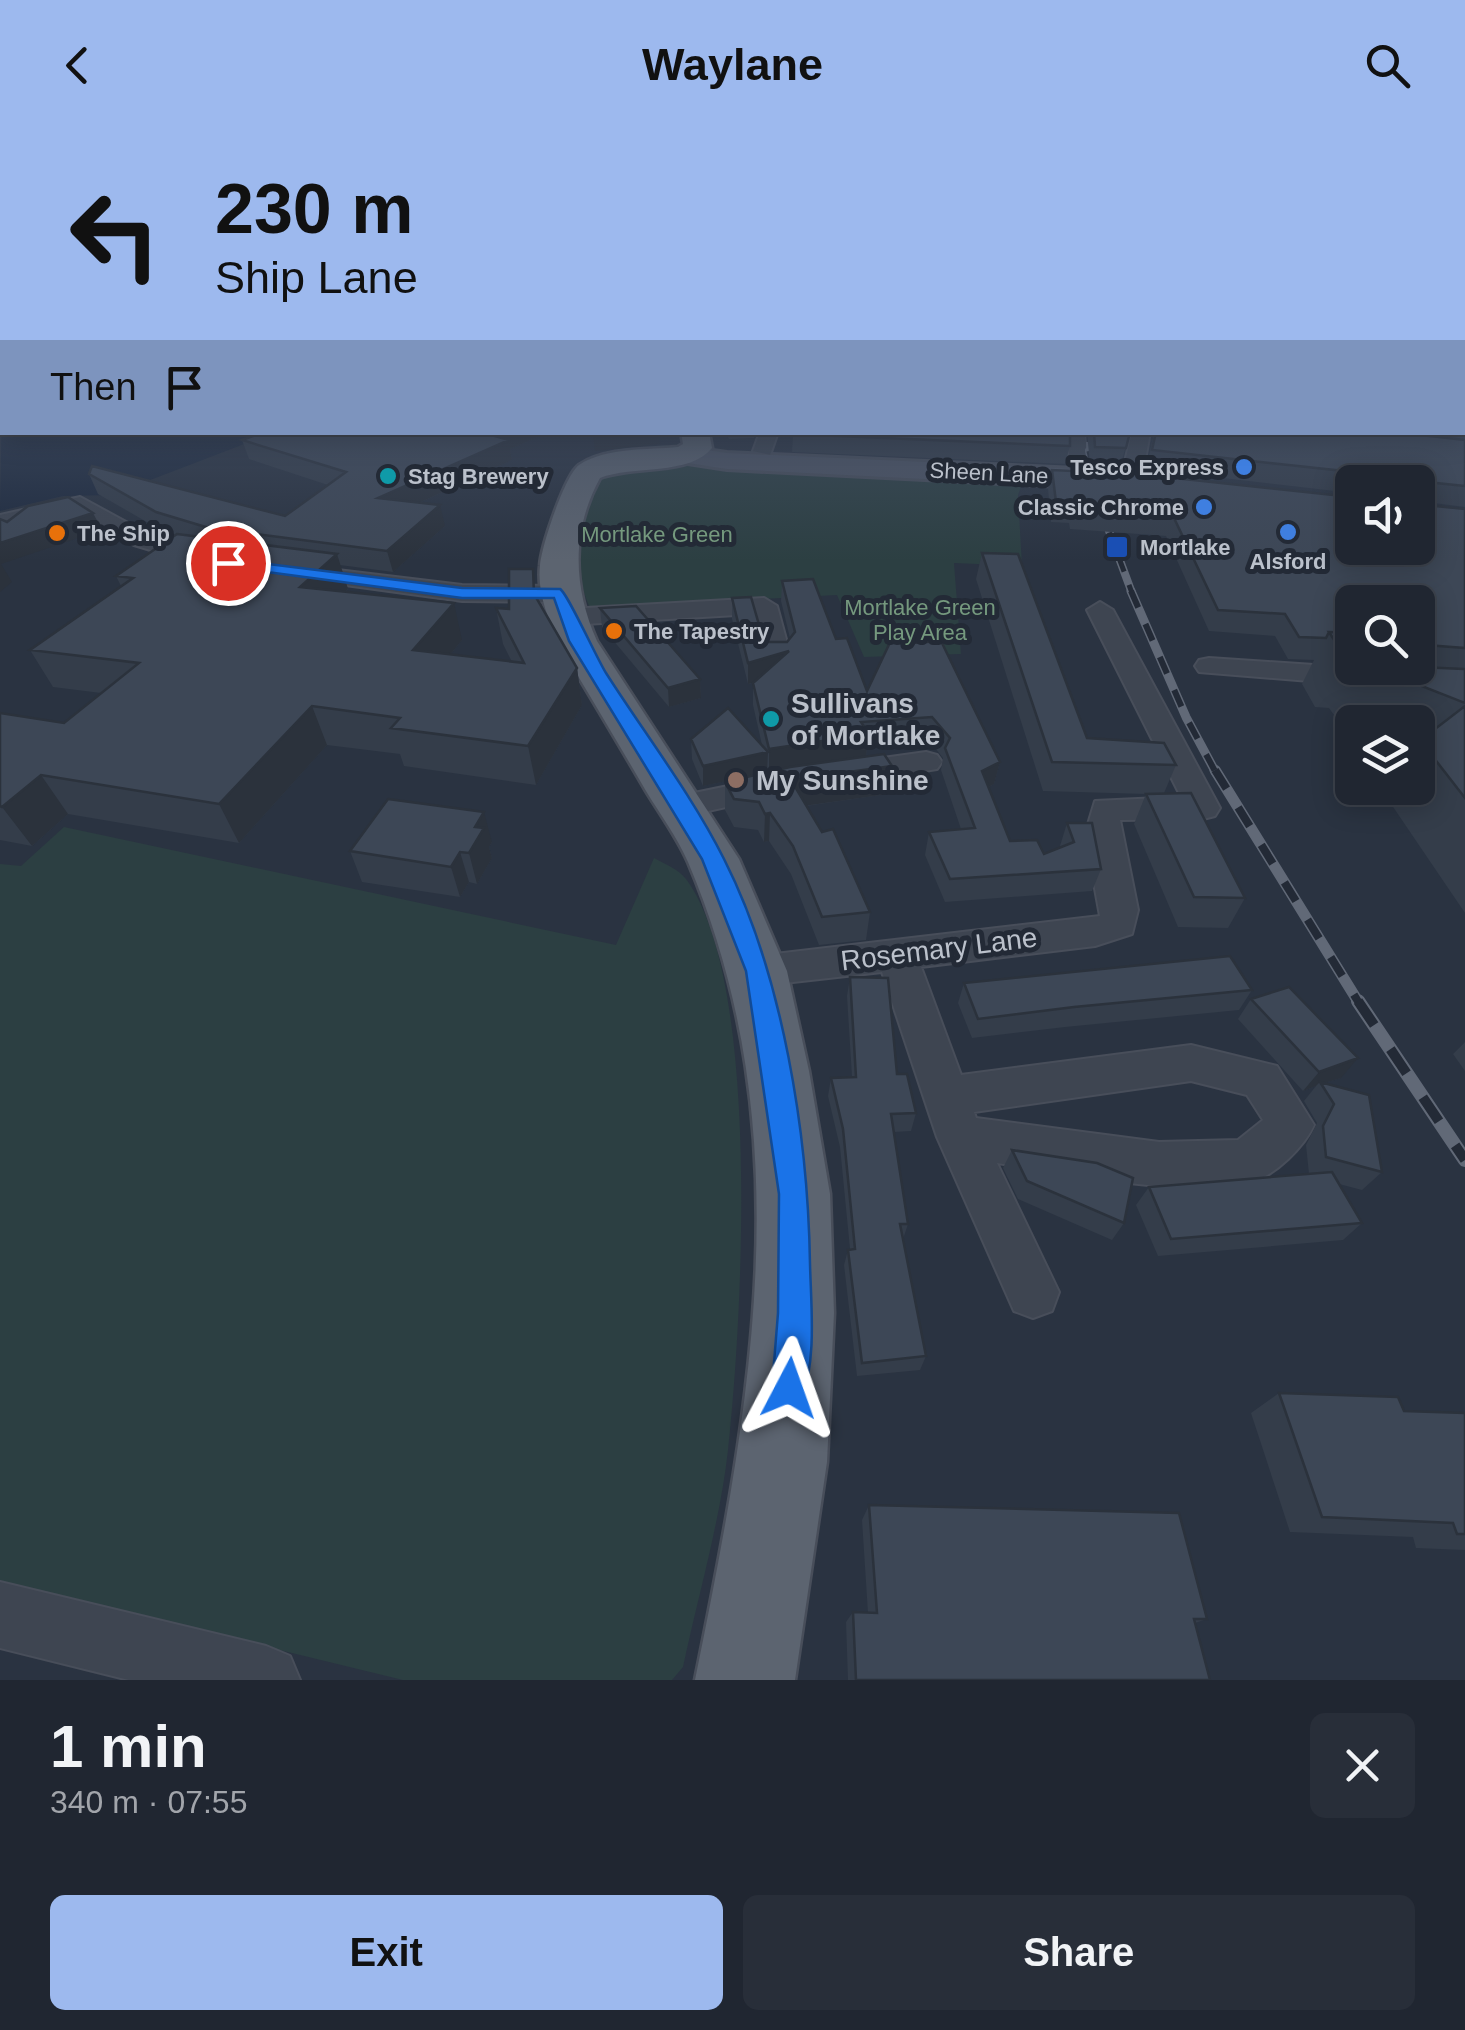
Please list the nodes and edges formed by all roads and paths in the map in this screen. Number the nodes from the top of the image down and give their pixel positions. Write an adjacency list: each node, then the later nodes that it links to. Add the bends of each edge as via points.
1 (1078, 435): 5 (street)
2 (1142, 435): 4 (street)
3 (684, 440): 5 (main road, Sheen Lane, via 727,461); 9 (main road, via 588,472 557,565)
4 (1142, 474): 5 (main road, Sheen Lane)
5 (1080, 477)
6 (0, 522): 7 (street, via 80,503 142,540)
7 (228, 563)
8 (266, 568): 9 (street)
9 (564, 606): 11 (street, via 764,606); 15 (main road)
10 (1100, 610): 16 (street, Rosemary Lane, via 1202,808 1107,810 1101,819 1123,904 1118,924)
11 (776, 654)
12 (1209, 666): 13 (street)
13 (1335, 674)
14 (926, 762): 15 (street, via 788,780)
15 (676, 806): 17 (main road, via 713,859)
16 (896, 953): 17 (street, Rosemary Lane); 18 (street)
17 (758, 971): 22 (main road, via 794,1194 795,1313 784,1462)
18 (952, 1117): 18 (street, via 1190,1063 1261,1079 1291,1125 1247,1162 1159,1164); 19 (street)
19 (1033, 1292)
20 (0, 1615): 21 (street)
21 (266, 1680)
22 (745, 1680)

